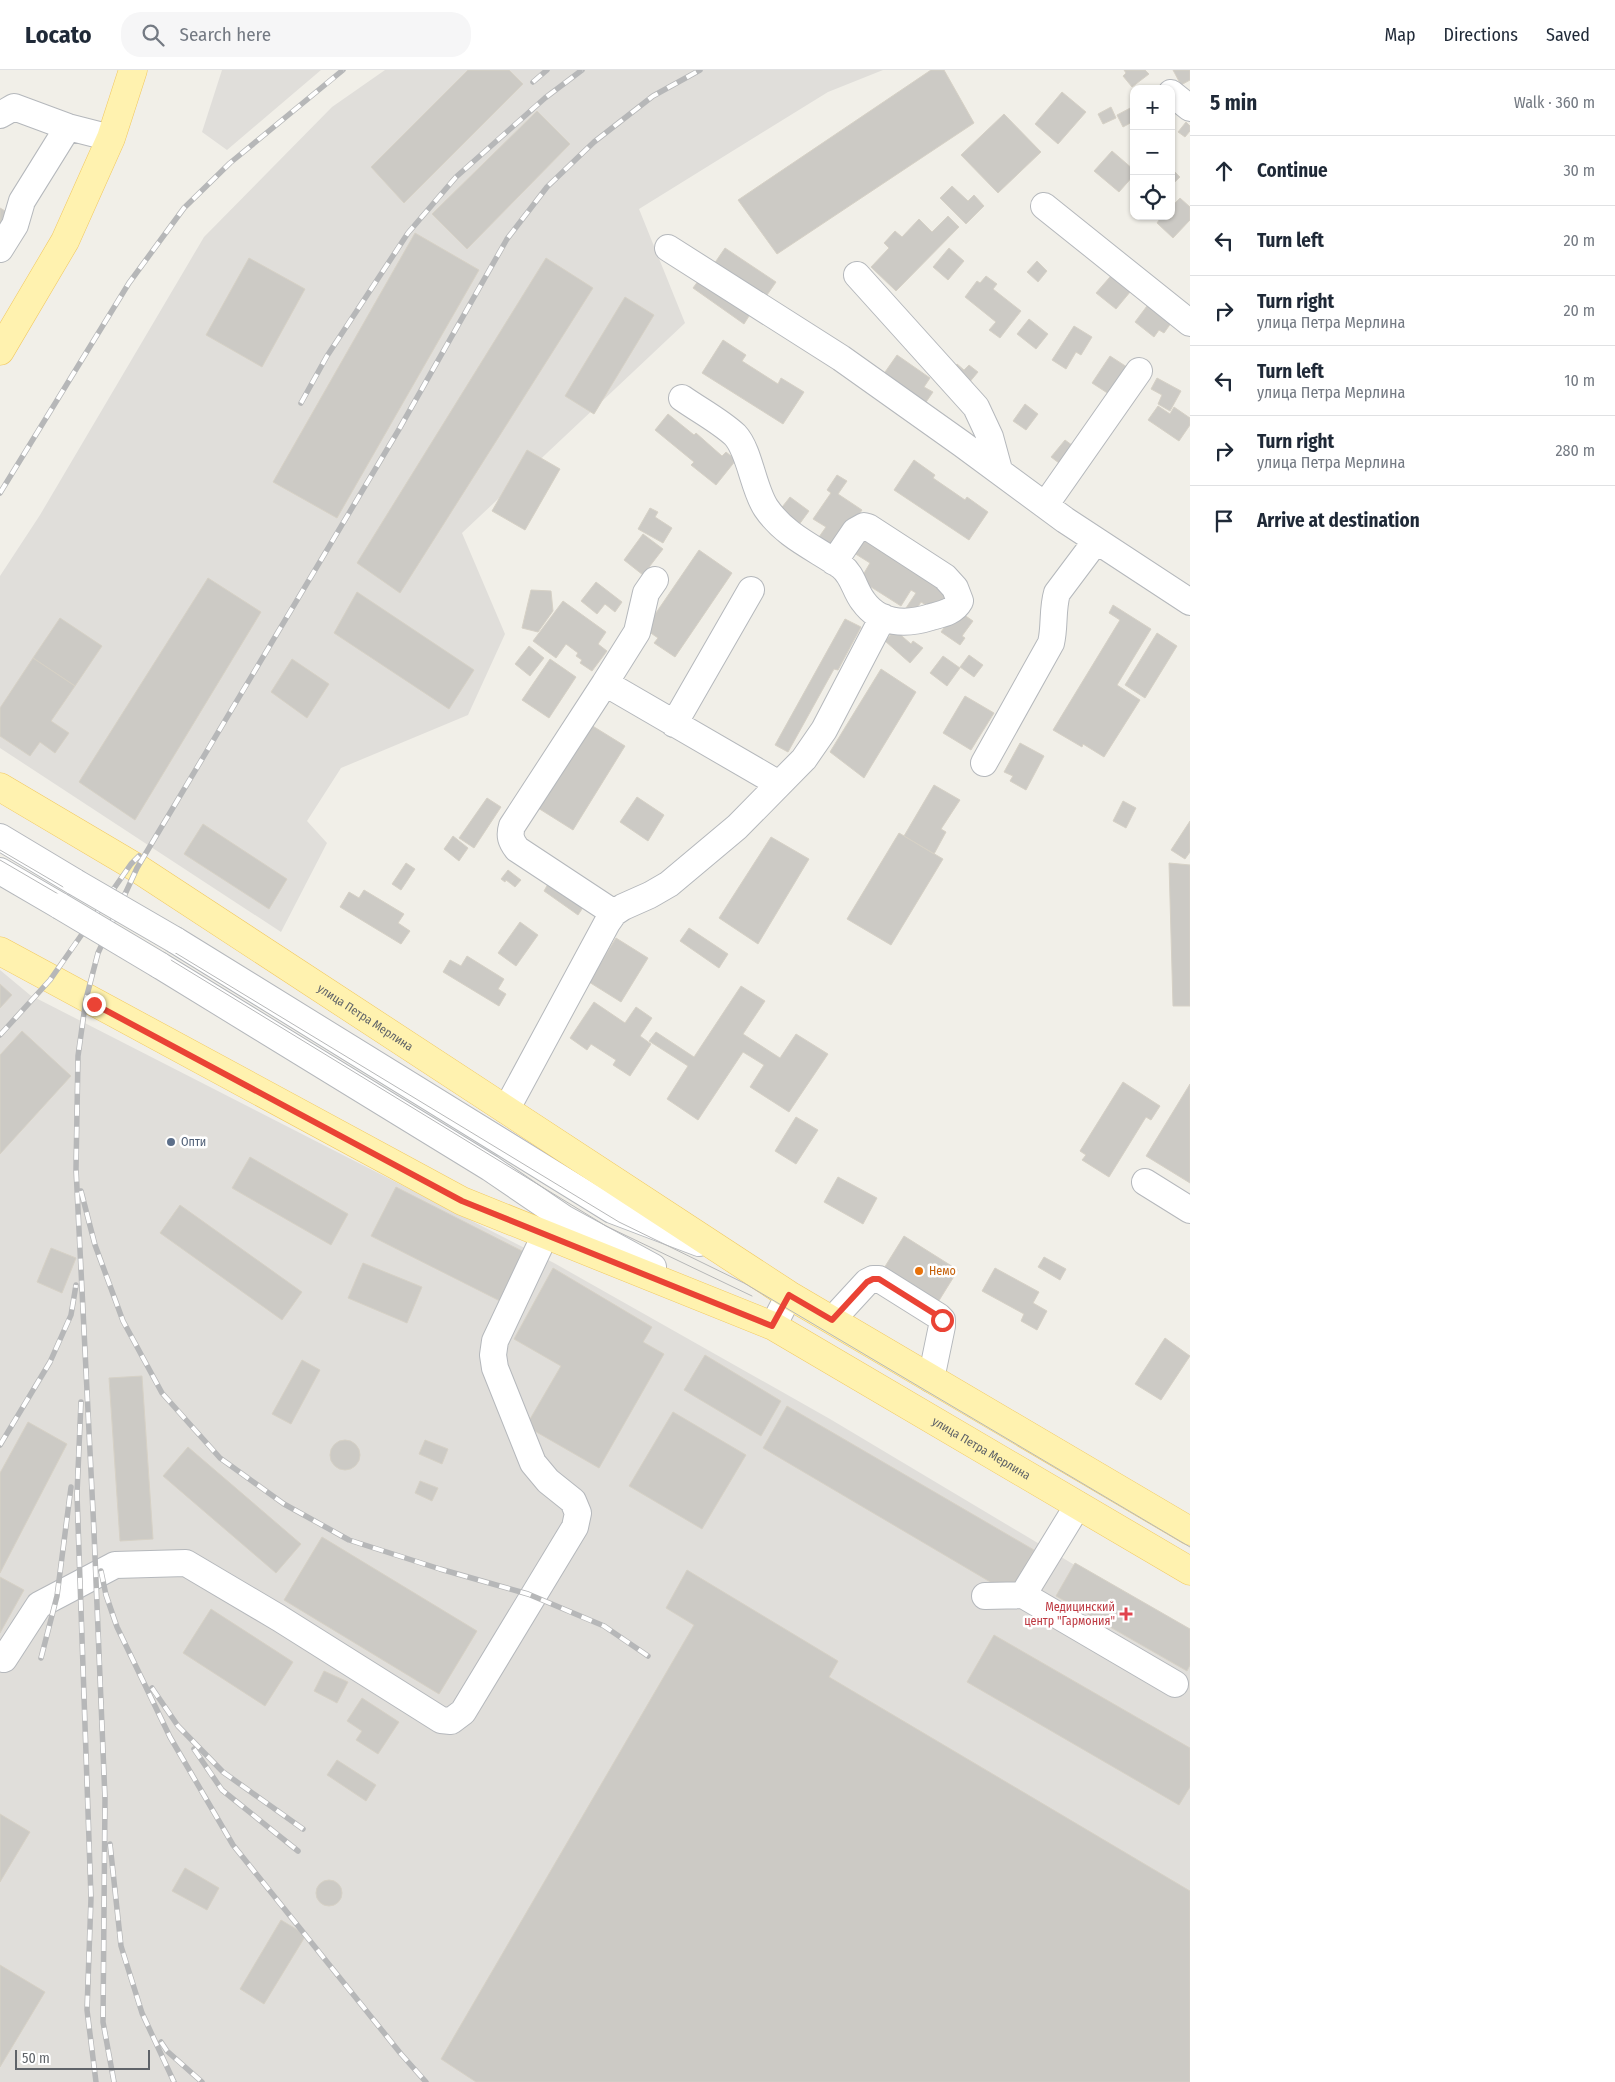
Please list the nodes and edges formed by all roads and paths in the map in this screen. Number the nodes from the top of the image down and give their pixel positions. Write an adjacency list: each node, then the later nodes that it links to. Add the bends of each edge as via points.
1 (133, 70): 6 (main road)
2 (1175, 96): 3 (street)
3 (1190, 108)
4 (0, 115): 5 (street, via 14,107)
5 (68, 127): 6 (street); 9 (street, via 22,201 15,226)
6 (111, 138): 12 (main road, via 65,242)
7 (1044, 206): 11 (street)
8 (668, 248): 15 (street, via 841,358)
9 (0, 249)
10 (857, 275): 15 (street, via 976,407 990,437)
11 (1190, 323)
12 (0, 351)
13 (1139, 371): 16 (street)
14 (682, 398): 18 (street, via 735,436 759,496 772,516 809,548)
15 (998, 470): 16 (street)
16 (1046, 504): 17 (street)
17 (1096, 541): 21 (street); 25 (street, via 1057,594 1051,643)
18 (834, 562): 22 (street, via 848,572 863,602); 22 (street, via 855,531 868,527 945,577 955,588 960,601 950,611 917,622 897,623)
19 (655, 580): 23 (street, via 646,593 637,632)
20 (751, 590): 24 (street)
21 (1190, 602)
22 (883, 617): 26 (street, via 814,746)
23 (605, 683): 24 (street); 30 (street, via 512,826 510,834 517,849)
24 (674, 724): 26 (street)
25 (984, 763)
26 (778, 784): 30 (street, via 737,827 668,884)
27 (0, 787): 32 (main road, улица Петра Мерлина, via 137,868)
28 (0, 837): 36 (street, улица Петра Мерлина, bridge, via 175,940 612,1210)
29 (0, 871): 38 (street, улица Петра Мерлина, bridge, via 490,1168 565,1219)
30 (614, 913): 32 (street)
31 (0, 951): 35 (main road, улица Петра Мерлина, via 462,1201)
32 (506, 1110): 36 (main road, улица Петра Мерлина)
33 (1144, 1182): 34 (street)
34 (1190, 1210)
35 (545, 1235): 38 (main road, улица Петра Мерлина); 47 (street, via 495,1341 493,1355 495,1368 533,1463 548,1481 573,1501 578,1513 574,1527 463,1712 450,1721 442,1720 186,1562 115,1565 39,1605)
36 (727, 1254): 37 (main road, улица Петра Мерлина)
37 (789, 1295): 39 (main road, улица Петра Мерлина); 40 (street)
38 (720, 1304): 40 (main road, улица Петра Мерлина)
39 (832, 1320): 41 (main road, улица Петра Мерлина); 41 (street, via 867,1282 879,1279 942,1320)
40 (772, 1326): 42 (main road, улица Петра Мерлина)
41 (932, 1379): 43 (main road, улица Петра Мерлина)
42 (1078, 1505): 44 (main road, улица Петра Мерлина); 45 (street)
43 (1190, 1531)
44 (1190, 1571)
45 (1023, 1595): 46 (street); 48 (street)
46 (985, 1596)
47 (4, 1659)
48 (1175, 1684)

